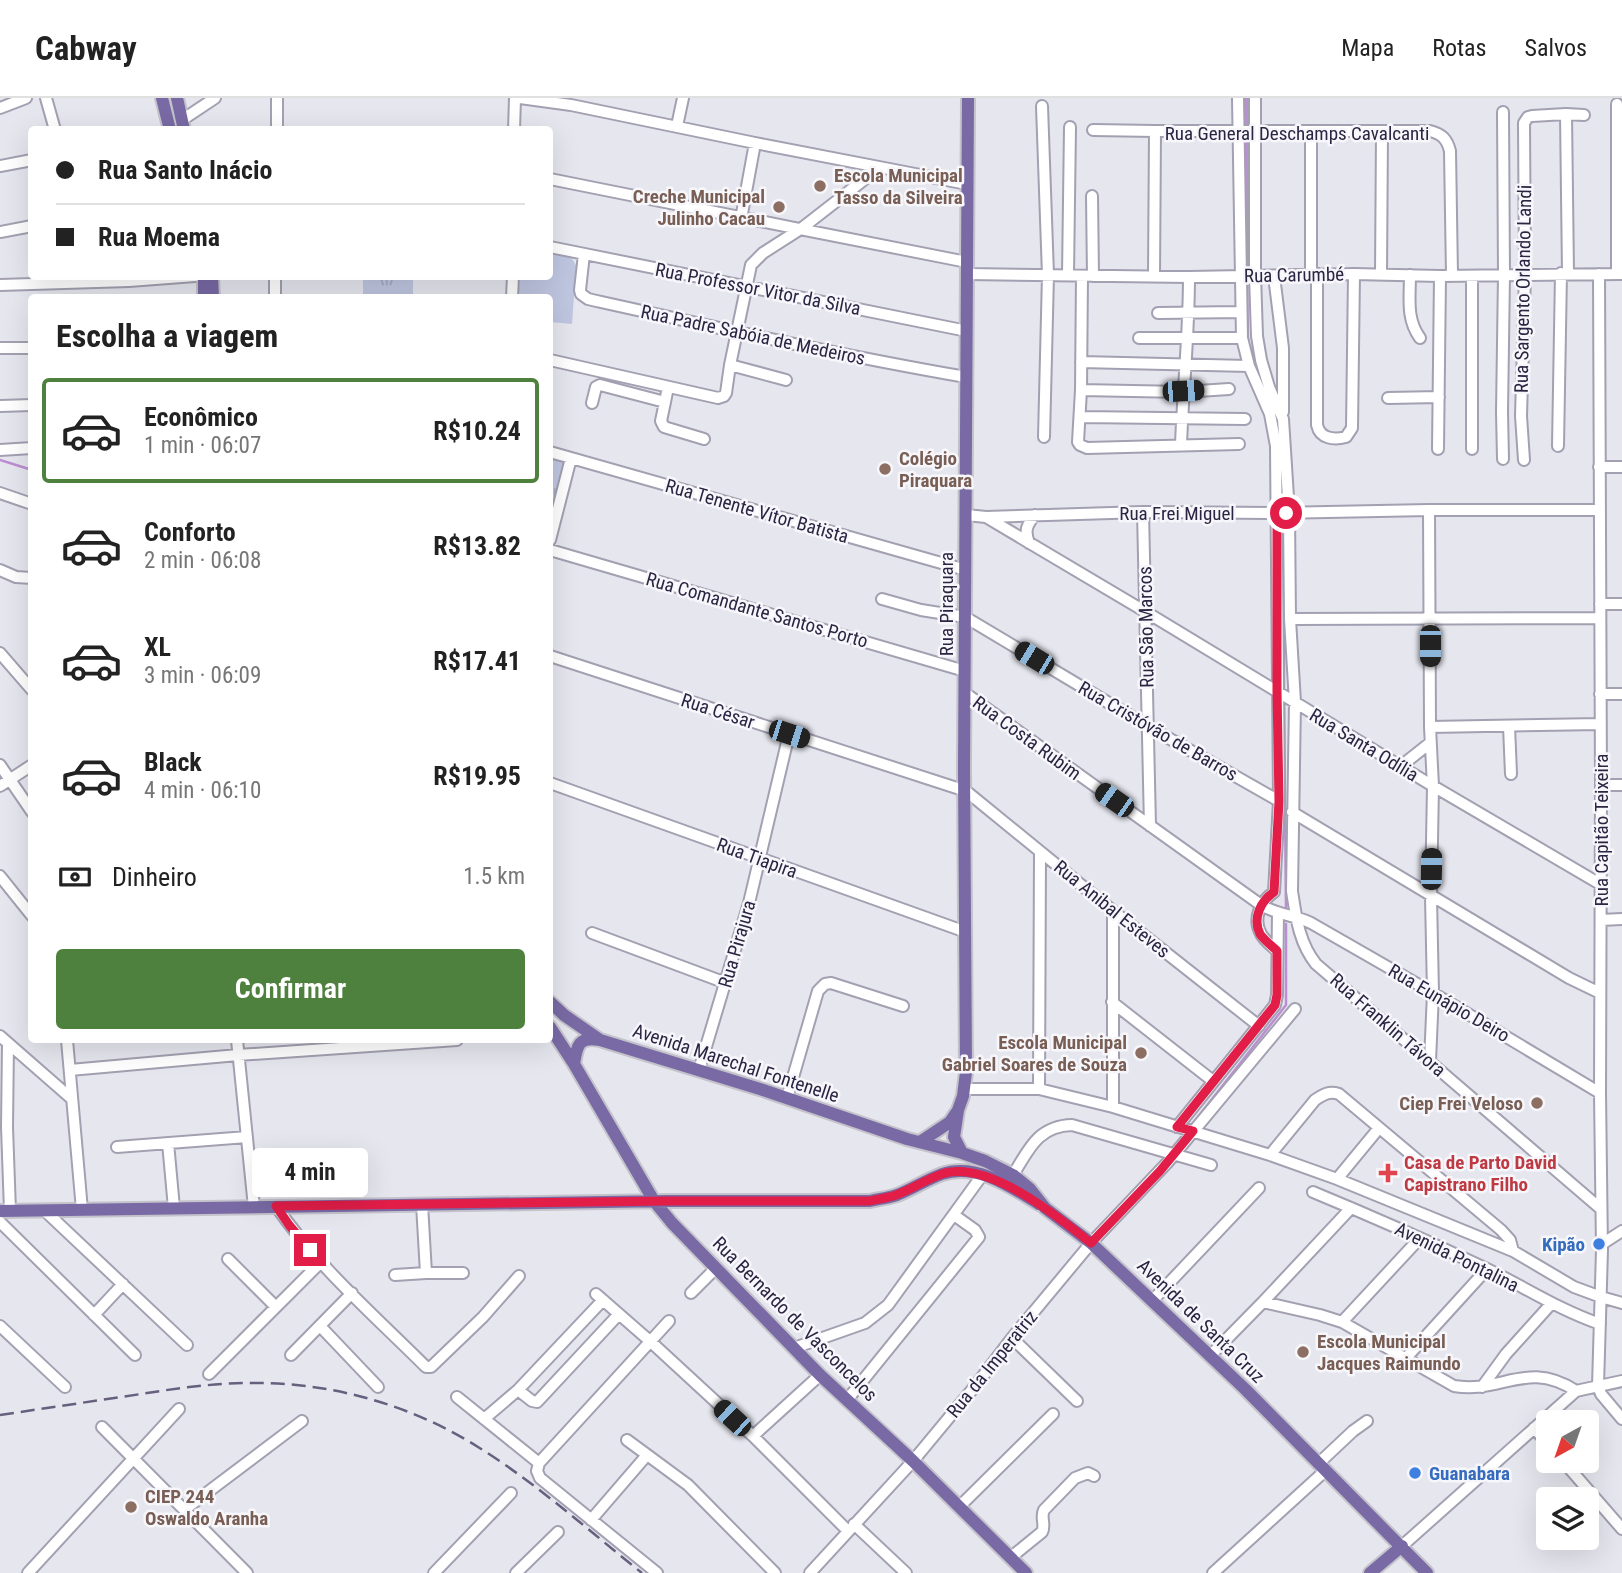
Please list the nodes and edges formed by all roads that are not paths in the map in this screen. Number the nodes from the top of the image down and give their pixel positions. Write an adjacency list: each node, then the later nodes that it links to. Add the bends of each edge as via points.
1 (26, 98): 12 (street)
2 (46, 98): 21 (street)
3 (162, 98): 22 (main road)
4 (177, 98): 20 (main road)
5 (215, 98): 20 (street)
6 (277, 98): 23 (street)
7 (518, 98): 13 (street); 24 (street)
8 (683, 98): 25 (street)
9 (968, 98): 37 (main road, Rua Piraquara)
10 (1238, 98): 29 (street)
11 (1255, 98): 29 (street)
12 (14, 100): 16 (street)
13 (571, 102): 25 (street)
14 (1617, 104): 52 (street)
15 (1042, 106): 53 (street)
16 (0, 108)
17 (1503, 112): 57 (street)
18 (1566, 114): 19 (street); 46 (street); 50 (street, Rua Sargento Orlando Landi, via 1532,116 1524,126)
19 (1584, 115)
20 (183, 125)
21 (54, 126)
22 (168, 126)
23 (277, 126)
24 (514, 126)
25 (677, 126): 32 (street)
26 (1070, 127): 54 (street)
27 (1093, 130): 28 (street, Rua General Deschamps Cavalcanti)
28 (1155, 131): 29 (street, Rua General Deschamps Cavalcanti); 59 (street)
29 (1246, 131): 30 (street, Rua General Deschamps Cavalcanti); 55 (street); 55 (street)
30 (1311, 132): 31 (street, Rua General Deschamps Cavalcanti); 47 (street)
31 (1382, 132): 49 (street); 61 (street, Rua General Deschamps Cavalcanti, via 1430,131 1448,142)
32 (755, 143): 35 (street); 39 (street)
33 (28, 161): 34 (street)
34 (0, 166)
35 (879, 168): 37 (street); 41 (street)
36 (553, 180): 39 (street, Rua Carumbé)
37 (967, 184): 45 (main road, Rua Piraquara)
38 (1092, 196): 58 (street)
39 (741, 219): 41 (street, Rua Carumbé)
40 (28, 227): 42 (street)
41 (802, 228): 45 (street, Rua Carumbé); 66 (street, via 755,260)
42 (0, 232)
43 (553, 248): 44 (street, Rua Professor Vitor da Silva)
44 (584, 254): 66 (street, Rua Professor Vitor da Silva); 71 (street, Rua Padre Sabóia de Medeiros, via 580,290 588,299)
45 (967, 268): 53 (street, Rua Carumbé); 70 (main road, Rua Piraquara)
46 (1564, 273): 50 (street, Rua Carumbé); 51 (street, Rua Carumbé); 103 (street)
47 (1314, 274): 48 (street, Rua Carumbé); 48 (street, via 1317,425 1323,436 1335,439 1346,437 1352,428); 60 (street, Rua Carumbé)
48 (1354, 274): 49 (street, Rua Carumbé)
49 (1381, 274): 56 (street, Rua Carumbé)
50 (1525, 274): 57 (street, Rua Carumbé); 111 (street, Rua Sargento Orlando Landi)
51 (1599, 274): 52 (street, Rua Carumbé); 112 (street, Rua Capitão Teixeira)
52 (1619, 274)
53 (1048, 275): 54 (street, Rua Carumbé); 99 (street)
54 (1068, 275): 58 (street, Rua Carumbé)
55 (1248, 275): 60 (street, Rua Carumbé); 63 (street, Rua Carumbé); 67 (street); 98 (street, via 1258,346)
56 (1410, 275): 61 (street, Rua Carumbé); 74 (street, via 1410,321)
57 (1504, 275): 62 (street, Rua Carumbé); 110 (street)
58 (1087, 276): 59 (street, Rua Carumbé); 79 (street)
59 (1154, 276): 63 (street, Rua Carumbé)
60 (1274, 276): 98 (street, via 1283,348)
61 (1446, 276): 62 (street, Rua Carumbé); 89 (street)
62 (1472, 276): 106 (street)
63 (1189, 277): 69 (street)
64 (143, 280): 65 (street)
65 (0, 285)
66 (745, 287): 70 (street, Rua Professor Vitor da Silva); 71 (street)
67 (1241, 312): 69 (street); 73 (street)
68 (1158, 313): 69 (street)
69 (1189, 313): 75 (street)
70 (967, 331): 83 (main road, Rua Piraquara)
71 (736, 333): 81 (street); 83 (street, Rua Padre Sabóia de Medeiros)
72 (1139, 338): 75 (street)
73 (1242, 338): 75 (street); 82 (street)
74 (1420, 338)
75 (1187, 339): 80 (street)
76 (0, 348): 77 (street)
77 (28, 348)
78 (553, 361): 85 (street)
79 (1082, 362): 80 (street); 87 (street)
80 (1184, 364): 82 (street); 88 (street)
81 (730, 365): 84 (street); 85 (street, via 726,393 721,398)
82 (1249, 366): 119 (street, via 1274,429)
83 (966, 377): 120 (main road, Rua Piraquara)
84 (786, 380)
85 (668, 387): 91 (street)
86 (1229, 389): 88 (street)
87 (1081, 390): 88 (street); 95 (street)
88 (1183, 391): 96 (street)
89 (1439, 397): 90 (street); 105 (street)
90 (1388, 398)
91 (665, 402): 92 (street, via 600,385); 100 (street, via 664,427)
92 (592, 403)
93 (28, 405): 94 (street)
94 (0, 406)
95 (1080, 417): 96 (street); 102 (street, via 1080,445 1087,448)
96 (1182, 418): 97 (street); 102 (street)
97 (1245, 419)
98 (1283, 419): 119 (street)
99 (1044, 437)
100 (704, 439)
101 (1239, 444): 102 (street)
102 (1181, 445)
103 (1558, 446)
104 (28, 448): 107 (street)
105 (1438, 449)
106 (1472, 449)
107 (0, 450)
108 (553, 453): 109 (street, Rua Tenente Vítor Batista)
109 (572, 458): 123 (street); 127 (street, Rua Tenente Vítor Batista)
110 (1503, 459)
111 (1524, 460)
112 (1599, 467): 113 (street); 117 (street, Rua Capitão Teixeira)
113 (1622, 467)
114 (0, 493): 115 (street)
115 (28, 503)
116 (1429, 510): 117 (street, Rua Frei Miguel); 119 (street, Rua Frei Miguel); 136 (street)
117 (1599, 510): 130 (street, Rua Capitão Teixeira)
118 (1143, 512): 119 (street, Rua Frei Miguel); 121 (street, Rua Frei Miguel); 132 (street, Rua Sāo Marcos)
119 (1283, 513): 135 (street); 144 (street)
120 (966, 515): 122 (street, Rua Frei Miguel); 127 (main road, Rua Piraquara)
121 (1035, 515): 122 (street, Rua Frei Miguel); 124 (street, via 1026,528)
122 (986, 517): 124 (street, Rua Santa Odília)
123 (553, 529)
124 (1029, 543): 132 (street, Rua Santa Odília)
125 (553, 551): 139 (street, Rua Comandante Santos Porto)
126 (0, 570): 128 (street)
127 (966, 570): 133 (main road, Rua Piraquara)
128 (28, 578)
129 (883, 599): 133 (street, Rua Cristóvão de Barros)
130 (1600, 604): 131 (street); 134 (street, Rua Capitão Teixeira)
131 (1622, 604)
132 (1146, 612): 144 (street, Rua Santa Odília); 147 (street, Rua Sāo Marcos)
133 (965, 617): 139 (main road, Rua Piraquara); 147 (street, Rua Cristóvão de Barros)
134 (1599, 618): 136 (street); 142 (street, Rua Capitão Teixeira)
135 (1290, 619): 136 (street); 144 (street)
136 (1429, 620): 148 (street)
137 (0, 653): 140 (street)
138 (553, 657): 149 (street, Rua César)
139 (965, 671): 141 (main road, Rua Piraquara)
140 (28, 685)
141 (965, 693): 160 (main road, Rua Piraquara); 164 (street, Rua Costa Rubim)
142 (1601, 694): 143 (street); 145 (street, Rua Capitão Teixeira)
143 (1622, 694)
144 (1286, 696): 152 (street, Rua Santa Odília); 161 (street); 163 (street)
145 (1600, 724): 146 (street); 157 (street, Rua Capitão Teixeira)
146 (1509, 726): 148 (street); 154 (street)
147 (1149, 727): 161 (street, Rua Cristóvão de Barros); 164 (street, Rua Sāo Marcos)
148 (1430, 727): 150 (street)
149 (789, 734): 160 (street, Rua César); 166 (street, Rua Pirajura)
150 (1430, 744): 152 (street); 159 (street)
151 (0, 765): 155 (street)
152 (1401, 766): 159 (street, Rua Santa Odília)
153 (28, 768): 155 (street)
154 (1511, 774)
155 (5, 783): 162 (street)
156 (553, 784): 166 (street, Rua Tiapira)
157 (1601, 785): 158 (street); 168 (street, Rua Capitão Teixeira)
158 (1622, 785)
159 (1433, 786): 168 (street, Rua Santa Odília); 170 (street)
160 (966, 791): 165 (street, Rua Anibal Esteves); 177 (main road, Rua Piraquara)
161 (1279, 801): 169 (street)
162 (28, 808)
163 (1292, 812): 169 (street); 170 (street)
164 (1150, 826): 171 (street, Rua Costa Rubim)
165 (1040, 852): 173 (street, Rua Anibal Esteves); 203 (street)
166 (761, 859): 177 (street, Rua Tiapira); 180 (street, Rua Pirajura)
167 (0, 876): 172 (street)
168 (1600, 884): 176 (street, Rua Capitão Teixeira)
169 (1283, 892): 171 (street); 174 (street)
170 (1431, 897): 181 (street); 182 (street)
171 (1261, 905): 174 (street, Rua Eunápio Deiro); 179 (street, via 1258,926)
172 (28, 911)
173 (1113, 911): 183 (street); 188 (street, Rua Anibal Esteves)
174 (1287, 915): 179 (street); 181 (street, Rua Eunápio Deiro, via 1311,923); 197 (street, Rua Franklin Távora, via 1317,964)
175 (1622, 919): 176 (street)
176 (1601, 920): 182 (street, Rua Capitão Teixeira)
177 (966, 932): 202 (main road, Rua Piraquara)
178 (592, 933): 180 (street)
179 (1277, 951): 188 (street, via 1275,1005)
180 (726, 983): 200 (street, Rua Pirajura)
181 (1433, 993): 197 (street); 204 (street, Rua Eunápio Deiro)
182 (1600, 993): 204 (street, Rua Capitão Teixeira)
183 (1112, 1002): 201 (street); 207 (street)
184 (553, 1005): 187 (main road, Avenida Marechal Fontenelle)
185 (903, 1006): 205 (street, via 831,983 821,988)
186 (1295, 1009): 212 (street, Rua da Imperatriz)
187 (570, 1019): 189 (main road, via 566,1031); 192 (main road, Avenida Marechal Fontenelle)
188 (1259, 1026): 201 (street)
189 (553, 1031)
190 (553, 1034): 198 (main road)
191 (4, 1040): 206 (street); 209 (street)
192 (600, 1040): 198 (main road, via 581,1042); 200 (main road, Avenida Marechal Fontenelle)
193 (67, 1043): 199 (street)
194 (237, 1043): 196 (street)
195 (413, 1043): 196 (street)
196 (238, 1055): 199 (street); 213 (street)
197 (1430, 1061): 234 (street, Rua Franklin Távora)
198 (574, 1065): 227 (main road, Rua Bernardo de Vasconcelos)
199 (70, 1070): 206 (street)
200 (699, 1070): 205 (main road, Avenida Marechal Fontenelle)
201 (1213, 1081): 210 (street)
202 (964, 1089): 203 (street); 208 (main road, Rua Piraquara)
203 (1039, 1089): 207 (street)
204 (1600, 1093): 234 (street, Rua Capitão Teixeira)
205 (788, 1098): 214 (main road, Avenida Marechal Fontenelle)
206 (72, 1099): 236 (street)
207 (1112, 1107): 210 (street)
208 (958, 1110): 214 (main road, via 950,1122); 218 (main road, Rua Piraquara, via 954,1137)
209 (4, 1127): 237 (street)
210 (1177, 1127): 212 (street)
211 (1379, 1128): 219 (street, via 1331,1092 1315,1100); 223 (street); 245 (street, via 1501,1230)
212 (1191, 1134): 217 (street, Rua da Imperatriz); 219 (street)
213 (247, 1137): 215 (street); 230 (street)
214 (920, 1142): 218 (main road, Avenida de Santa Cruz)
215 (168, 1143): 216 (street); 231 (street)
216 (117, 1147)
217 (1176, 1152): 220 (street); 222 (street, via 1072,1125 1059,1126 1040,1136); 243 (street, Rua da Imperatriz)
218 (965, 1154): 222 (main road, Avenida de Santa Cruz)
219 (1270, 1155): 223 (street)
220 (1211, 1165)
221 (977, 1173): 226 (main road, via 941,1175 895,1196 870,1201); 232 (main road); 238 (street)
222 (1013, 1175): 232 (main road, Avenida de Santa Cruz)
223 (1337, 1179): 245 (street)
224 (1259, 1188): 257 (street)
225 (1313, 1192): 233 (street, Avenida Pontalina)
226 (681, 1201): 227 (main road); 240 (main road, via 672,1211)
227 (654, 1202): 228 (main road); 240 (main road, Rua Bernardo de Vasconcelos)
228 (422, 1204): 229 (main road); 250 (street)
229 (276, 1206): 230 (main road); 247 (street)
230 (254, 1207): 231 (main road)
231 (174, 1208): 236 (main road)
232 (1045, 1208): 243 (main road, Avenida de Santa Cruz)
233 (1351, 1208): 242 (street, Avenida Pontalina); 258 (street)
234 (1601, 1209): 244 (street, Rua Capitão Teixeira)
235 (44, 1210): 236 (main road); 237 (main road); 254 (street)
236 (82, 1210)
237 (5, 1211)
238 (954, 1215): 272 (street, via 879,1314); 287 (street, via 979,1237)
239 (0, 1222): 264 (street)
240 (672, 1223): 248 (main road, Rua Bernardo de Vasconcelos)
241 (1622, 1231): 244 (street)
242 (1420, 1238): 249 (street, Avenida Pontalina); 266 (street)
243 (1091, 1243): 257 (main road, Avenida de Santa Cruz); 269 (street, Rua da Imperatriz)
244 (1602, 1244): 262 (street, Rua Capitão Teixeira)
245 (1513, 1251): 262 (street)
246 (228, 1259): 261 (street)
247 (321, 1262): 255 (street); 261 (street)
248 (716, 1268): 256 (street); 272 (main road, Rua Bernardo de Vasconcelos)
249 (1487, 1269): 260 (street, Avenida Pontalina); 276 (street)
250 (426, 1273): 251 (street); 252 (street)
251 (463, 1273)
252 (395, 1275)
253 (519, 1276): 255 (street, via 428,1368)
254 (123, 1283): 264 (street); 271 (street)
255 (352, 1293): 268 (street)
256 (691, 1293)
257 (1152, 1301): 275 (main road, Avenida de Santa Cruz)
258 (1263, 1302): 266 (street); 275 (street)
259 (1622, 1303): 262 (street)
260 (1552, 1304): 262 (street, Avenida Pontalina, via 1573,1315); 283 (street)
261 (276, 1307): 277 (street)
262 (1601, 1310): 280 (street, Rua Capitão Teixeira)
263 (619, 1314): 270 (street); 284 (street, via 537,1402); 284 (street, via 600,1297)
264 (94, 1315): 273 (street)
265 (669, 1321): 270 (street)
266 (1342, 1322): 276 (street)
267 (0, 1326): 281 (street)
268 (320, 1326): 274 (street); 282 (street)
269 (1012, 1338): 288 (street); 302 (street, Rua da Imperatriz)
270 (651, 1342): 298 (street); 303 (street)
271 (187, 1345)
272 (794, 1348): 278 (main road, Rua Bernardo de Vasconcelos)
273 (135, 1355)
274 (291, 1356)
275 (1210, 1356): 304 (main road, Avenida de Santa Cruz)
276 (1406, 1358): 283 (street, via 1454,1386)
277 (209, 1374)
278 (820, 1375): 287 (main road, Rua Bernardo de Vasconcelos); 298 (street)
279 (1622, 1381): 280 (street)
280 (1598, 1386): 285 (street); 292 (street)
281 (65, 1387)
282 (378, 1387)
283 (1482, 1387): 285 (street, via 1544,1377)
284 (518, 1390): 291 (street)
285 (1576, 1391): 296 (street)
286 (457, 1397): 291 (street)
287 (847, 1400): 302 (main road, Rua Bernardo de Vasconcelos)
288 (1077, 1401)
289 (179, 1409): 301 (street)
290 (1054, 1414): 308 (street)
291 (484, 1419): 303 (street)
292 (1622, 1419)
293 (302, 1421): 309 (street)
294 (1367, 1422): 304 (street)
295 (102, 1427): 301 (street)
296 (1534, 1428): 297 (street); 314 (street)
297 (1536, 1430)
298 (753, 1436): 311 (street)
299 (627, 1440): 300 (street)
300 (647, 1455): 310 (street); 321 (street, via 688,1485)
301 (133, 1460): 309 (street); 316 (street)
302 (914, 1461): 308 (main road, Rua Bernardo de Vasconcelos); 311 (street, Rua da Imperatriz)
303 (539, 1463): 310 (street, via 540,1478)
304 (1322, 1466): 314 (main road, Avenida de Santa Cruz); 325 (street)
305 (1574, 1474): 312 (street)
306 (1094, 1476): 315 (street, via 1088,1473 1075,1478 1042,1513 1042,1532)
307 (511, 1493): 318 (street)
308 (959, 1507): 315 (main road, Rua Bernardo de Vasconcelos)
309 (184, 1510): 317 (street)
310 (591, 1520): 320 (street)
311 (851, 1527): 322 (street, Rua da Imperatriz); 323 (street)
312 (1622, 1530)
313 (558, 1532): 319 (street)
314 (1402, 1546): 326 (main road); 327 (main road, Avenida de Santa Cruz)
315 (1010, 1558): 324 (main road, Rua Bernardo de Vasconcelos)
316 (28, 1573)
317 (247, 1573)
318 (434, 1573)
319 (516, 1573)
320 (657, 1573)
321 (775, 1573)
322 (810, 1573)
323 (905, 1573)
324 (1026, 1573)
325 (1213, 1573)
326 (1370, 1573)
327 (1427, 1573)

